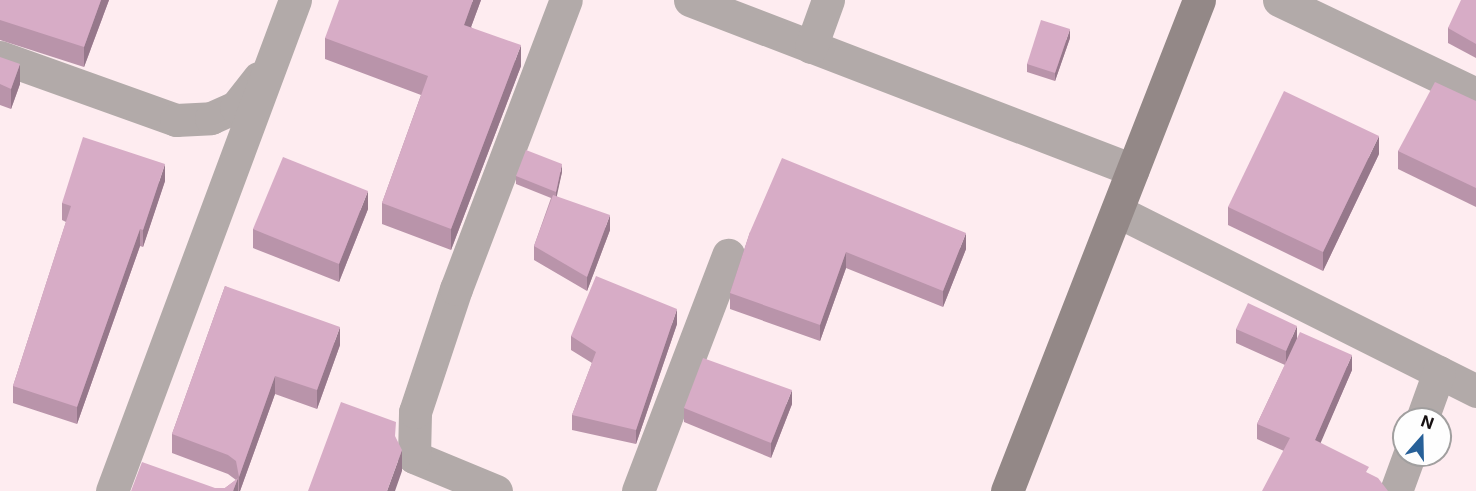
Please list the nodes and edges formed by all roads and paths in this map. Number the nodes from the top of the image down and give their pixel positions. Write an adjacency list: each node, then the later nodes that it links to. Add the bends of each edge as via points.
1 (295, 0): 9 (street)
2 (566, 0): 21 (street, via 456,289 415,412 414,457)
3 (690, 0): 7 (street)
4 (828, 0): 7 (street)
5 (1199, 0): 11 (street)
6 (1279, 0): 10 (street)
7 (811, 47): 11 (street)
8 (0, 57): 9 (street, via 176,120 211,118 236,107)
9 (273, 60): 17 (street)
10 (1476, 94)
11 (1133, 171): 12 (street)
12 (1117, 211): 14 (street); 23 (street)
13 (728, 255): 22 (street)
14 (1438, 372): 15 (street); 16 (street)
15 (1476, 391)
16 (1426, 407)
17 (125, 456): 19 (street); 20 (street)
18 (1405, 467): 24 (street)
19 (157, 468)
20 (112, 491)
21 (496, 491)
22 (638, 491)
23 (1007, 491)
24 (1396, 491)

